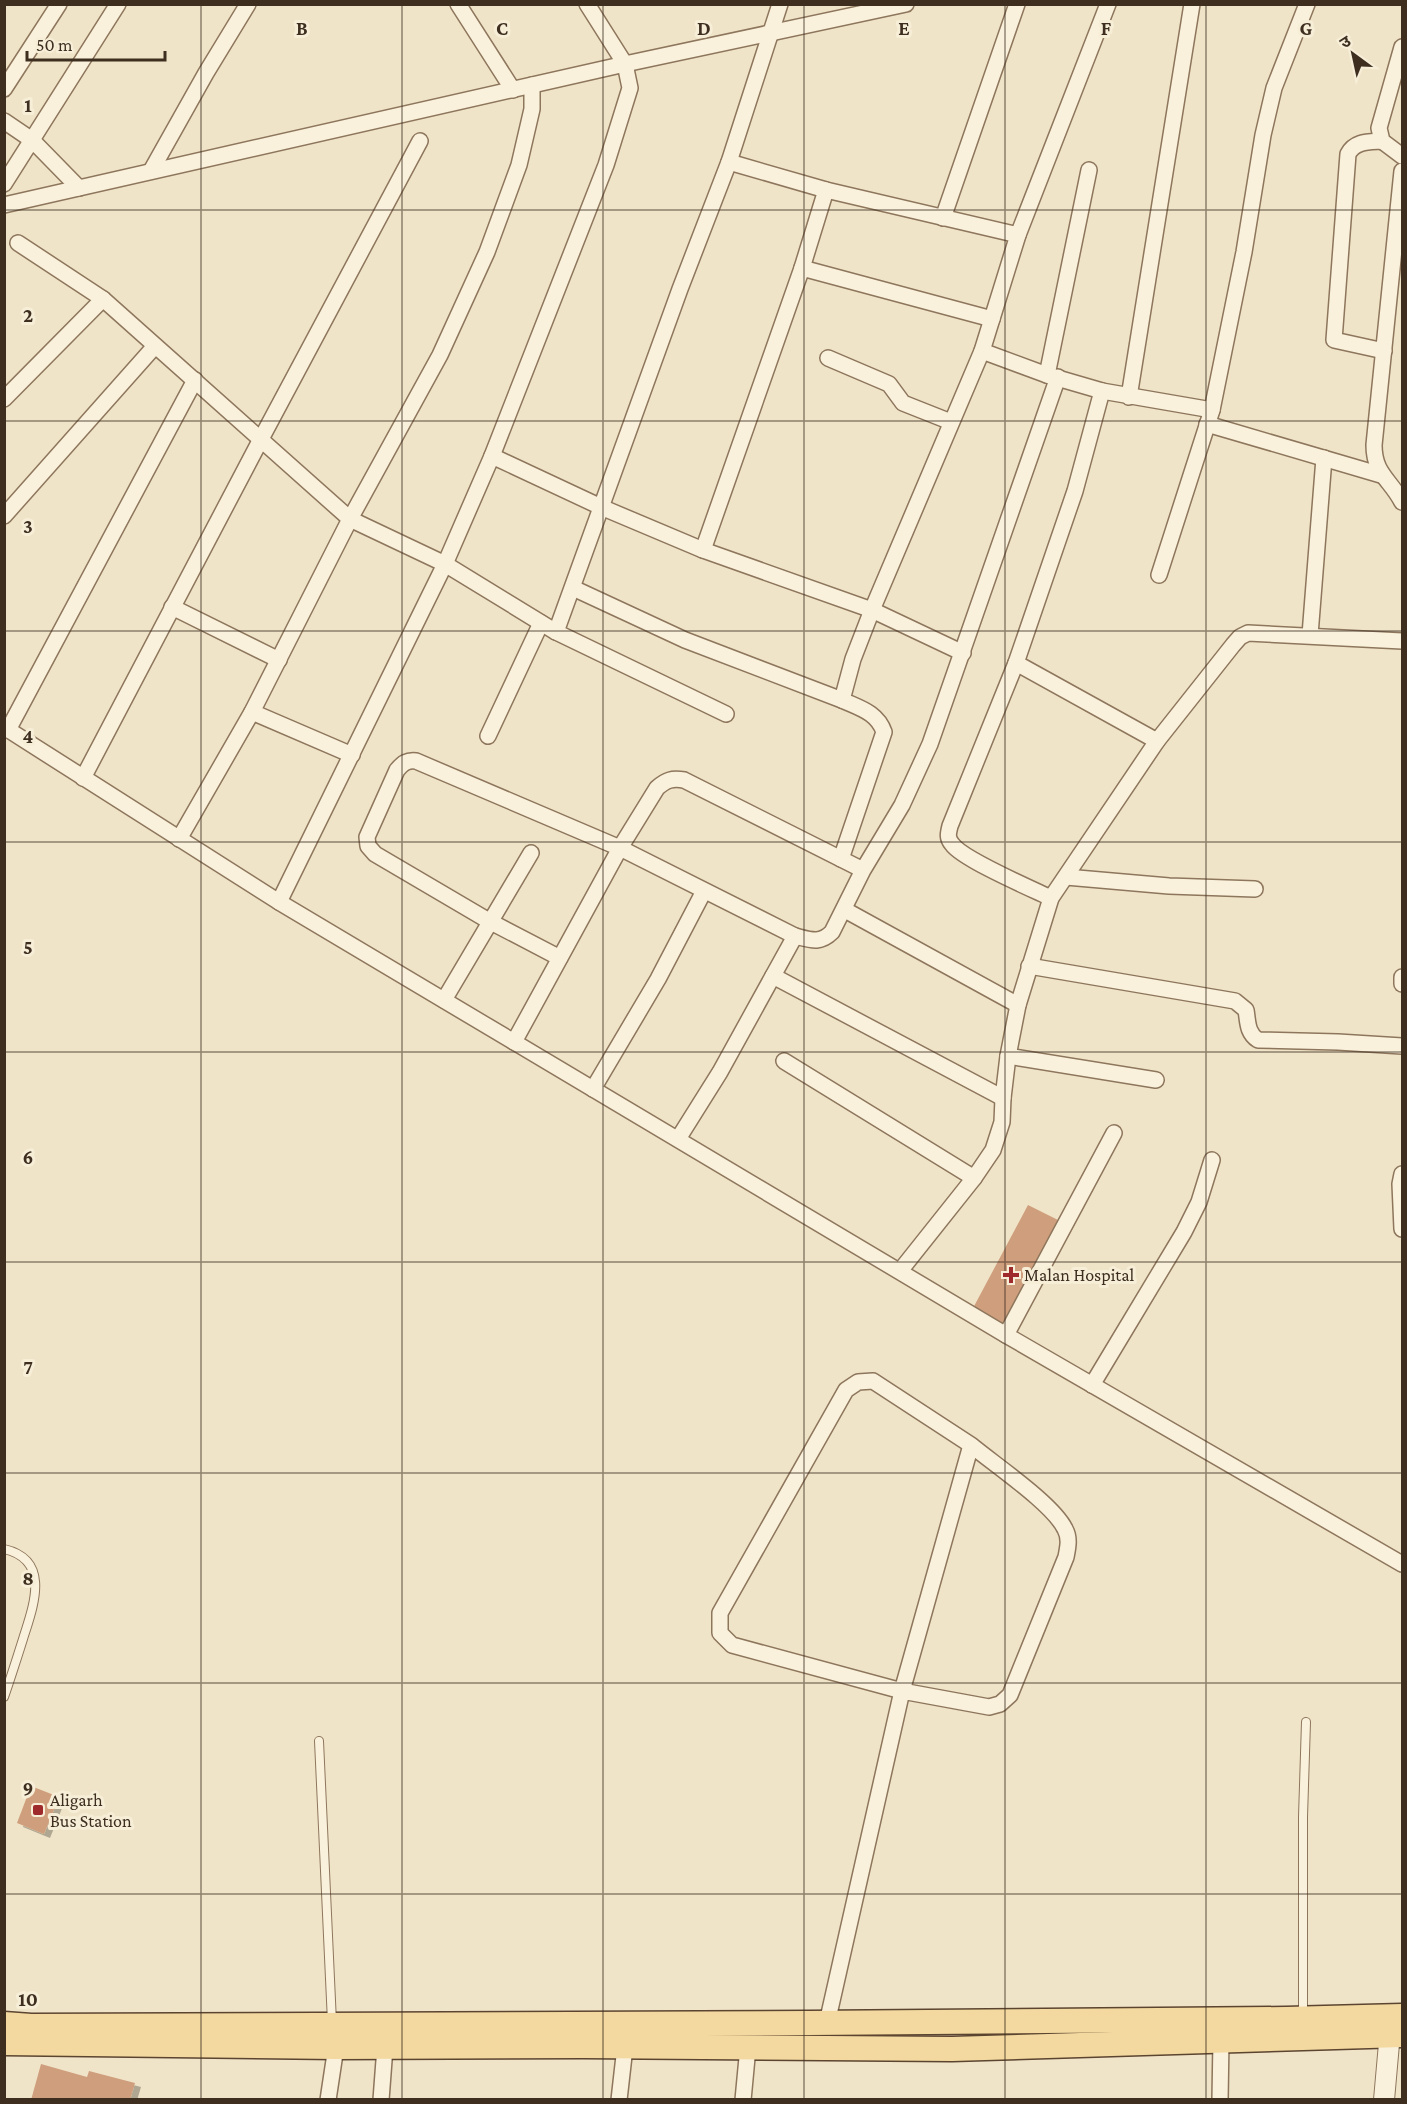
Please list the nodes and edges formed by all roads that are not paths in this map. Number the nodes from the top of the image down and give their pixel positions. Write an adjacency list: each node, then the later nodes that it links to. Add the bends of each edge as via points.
1 (58, 4): 16 (street)
2 (118, 4): 20 (street)
3 (248, 4): 26 (street)
4 (458, 4): 17 (street)
5 (587, 4): 15 (street)
6 (780, 4): 13 (street)
7 (906, 4): 12 (street)
8 (1017, 4): 32 (street)
9 (1108, 4): 33 (street)
10 (1192, 4): 45 (street)
11 (1307, 4): 47 (street, via 1274,88)
12 (845, 11): 13 (street)
13 (771, 35): 15 (street); 24 (street)
14 (1402, 47): 22 (street, via 1379,128)
15 (628, 76): 18 (street); 50 (street, via 606,165)
16 (4, 89)
17 (513, 90): 18 (street); 26 (street)
18 (532, 97): 56 (street, via 519,165 487,252 440,356)
19 (4, 121): 20 (street)
20 (32, 140): 28 (street); 29 (street)
21 (420, 141): 49 (street)
22 (1382, 141): 23 (street); 40 (street, via 1361,142 1352,146 1348,154 1334,340)
23 (1402, 156)
24 (729, 162): 30 (street); 54 (street)
25 (1089, 170): 42 (street)
26 (151, 171): 29 (street)
27 (1402, 171): 40 (street)
28 (4, 184)
29 (79, 188): 31 (street)
30 (826, 190): 32 (street); 35 (street)
31 (4, 205)
32 (944, 218): 33 (street)
33 (1018, 235): 37 (street)
34 (18, 243): 36 (street)
35 (802, 268): 37 (street); 57 (street)
36 (103, 299): 38 (street); 46 (street)
37 (992, 319): 39 (street)
38 (155, 346): 43 (street); 55 (street)
39 (982, 351): 42 (street); 48 (street)
40 (1384, 351): 52 (street, via 1374,445 1374,459)
41 (828, 358): 48 (street, via 889,384 903,403)
42 (1052, 376): 44 (street); 67 (street)
43 (195, 380): 49 (street); 73 (street)
44 (1102, 391): 45 (street); 69 (street, via 1075,491)
45 (1129, 397): 47 (street)
46 (4, 399)
47 (1209, 417): 51 (street); 59 (street)
48 (951, 422): 62 (street)
49 (261, 439): 56 (street); 61 (street)
50 (492, 456): 54 (street); 58 (street)
51 (1324, 458): 52 (street); 65 (street)
52 (1381, 475): 53 (street, via 1395,488)
53 (1402, 502)
54 (601, 507): 57 (street); 60 (street)
55 (4, 516)
56 (350, 519): 58 (street); 68 (street)
57 (703, 550): 62 (street)
58 (445, 564): 63 (street); 76 (street)
59 (1159, 575)
60 (573, 588): 64 (street); 70 (street, via 686,640)
61 (172, 607): 68 (street); 77 (street)
62 (872, 610): 67 (street); 70 (street)
63 (541, 623): 64 (street); 74 (street)
64 (556, 632): 72 (street)
65 (1310, 635): 66 (street); 75 (street, via 1254,633 1240,637)
66 (1402, 641)
67 (963, 652): 82 (street, via 930,744 902,805)
68 (279, 660): 71 (street)
69 (1016, 663): 75 (street); 86 (street, via 948,837 953,846 975,861)
70 (842, 700): 81 (street, via 870,713 880,721 884,732)
71 (252, 712): 76 (street); 78 (street)
72 (726, 714)
73 (6, 729): 77 (street)
74 (488, 736)
75 (1157, 741): 83 (street)
76 (352, 755): 87 (street)
77 (83, 778): 78 (street)
78 (179, 839): 87 (street)
79 (620, 848): 81 (street, via 657,788 674,778); 85 (street); 89 (street, via 409,760 397,771 367,837 368,846 375,854); 91 (street)
80 (531, 853): 89 (street)
81 (841, 859): 82 (street)
82 (863, 870): 88 (street)
83 (1066, 877): 84 (street); 86 (street)
84 (1255, 890)
85 (704, 891): 90 (street); 103 (street)
86 (1052, 898): 92 (street)
87 (279, 902): 96 (street)
88 (844, 910): 90 (street, via 825,938 816,941); 97 (street)
89 (489, 921): 91 (street); 96 (street)
90 (795, 936): 93 (street)
91 (560, 958): 98 (street)
92 (1029, 966): 97 (street); 99 (street, via 1235,1001 1246,1010 1249,1030 1258,1040)
93 (773, 976): 104 (street); 106 (street)
94 (1402, 977): 95 (street)
95 (1402, 984)
96 (444, 1000): 98 (street)
97 (1018, 1005): 100 (street)
98 (514, 1042): 103 (street)
99 (1402, 1046)
100 (1008, 1056): 102 (street); 104 (street)
101 (784, 1062): 109 (street)
102 (1156, 1080)
103 (593, 1089): 106 (street)
104 (1003, 1098): 109 (street, via 1002,1122 993,1150)
105 (1114, 1133): 112 (street)
106 (678, 1139): 111 (street)
107 (1212, 1160): 113 (street, via 1199,1202 1184,1232)
108 (1402, 1174): 110 (street)
109 (974, 1178): 111 (street)
110 (1402, 1229)
111 (900, 1271): 112 (street)
112 (1006, 1335): 113 (street)
113 (1092, 1385): 116 (street)
114 (971, 1445): 117 (street); 117 (street, via 1056,1514 1067,1532 1066,1557 1010,1695 1000,1704 989,1707); 117 (street, via 873,1381 858,1382 846,1390 720,1613 720,1633 732,1645)
115 (4, 1550): 118 (lane, via 30,1564 36,1582 35,1601)
116 (1402, 1564)
117 (902, 1692): 122 (street)
118 (4, 1697)
119 (1306, 1722): 121 (lane)
120 (319, 1741): 125 (lane)
121 (1303, 2019): 122 (main road); 124 (main road)
122 (827, 2023): 125 (main road)
123 (4, 2024): 125 (main road)
124 (1397, 2025): 126 (main road); 136 (street)
125 (334, 2037): 127 (main road); 128 (main road); 131 (street)
126 (1221, 2040): 130 (main road, via 952,2049); 135 (street)
127 (4, 2043)
128 (385, 2047): 129 (main road); 132 (street)
129 (625, 2047): 130 (main road); 133 (street)
130 (748, 2047): 134 (street)
131 (328, 2100)
132 (381, 2100)
133 (619, 2100)
134 (743, 2100)
135 (1220, 2100)
136 (1384, 2100)

